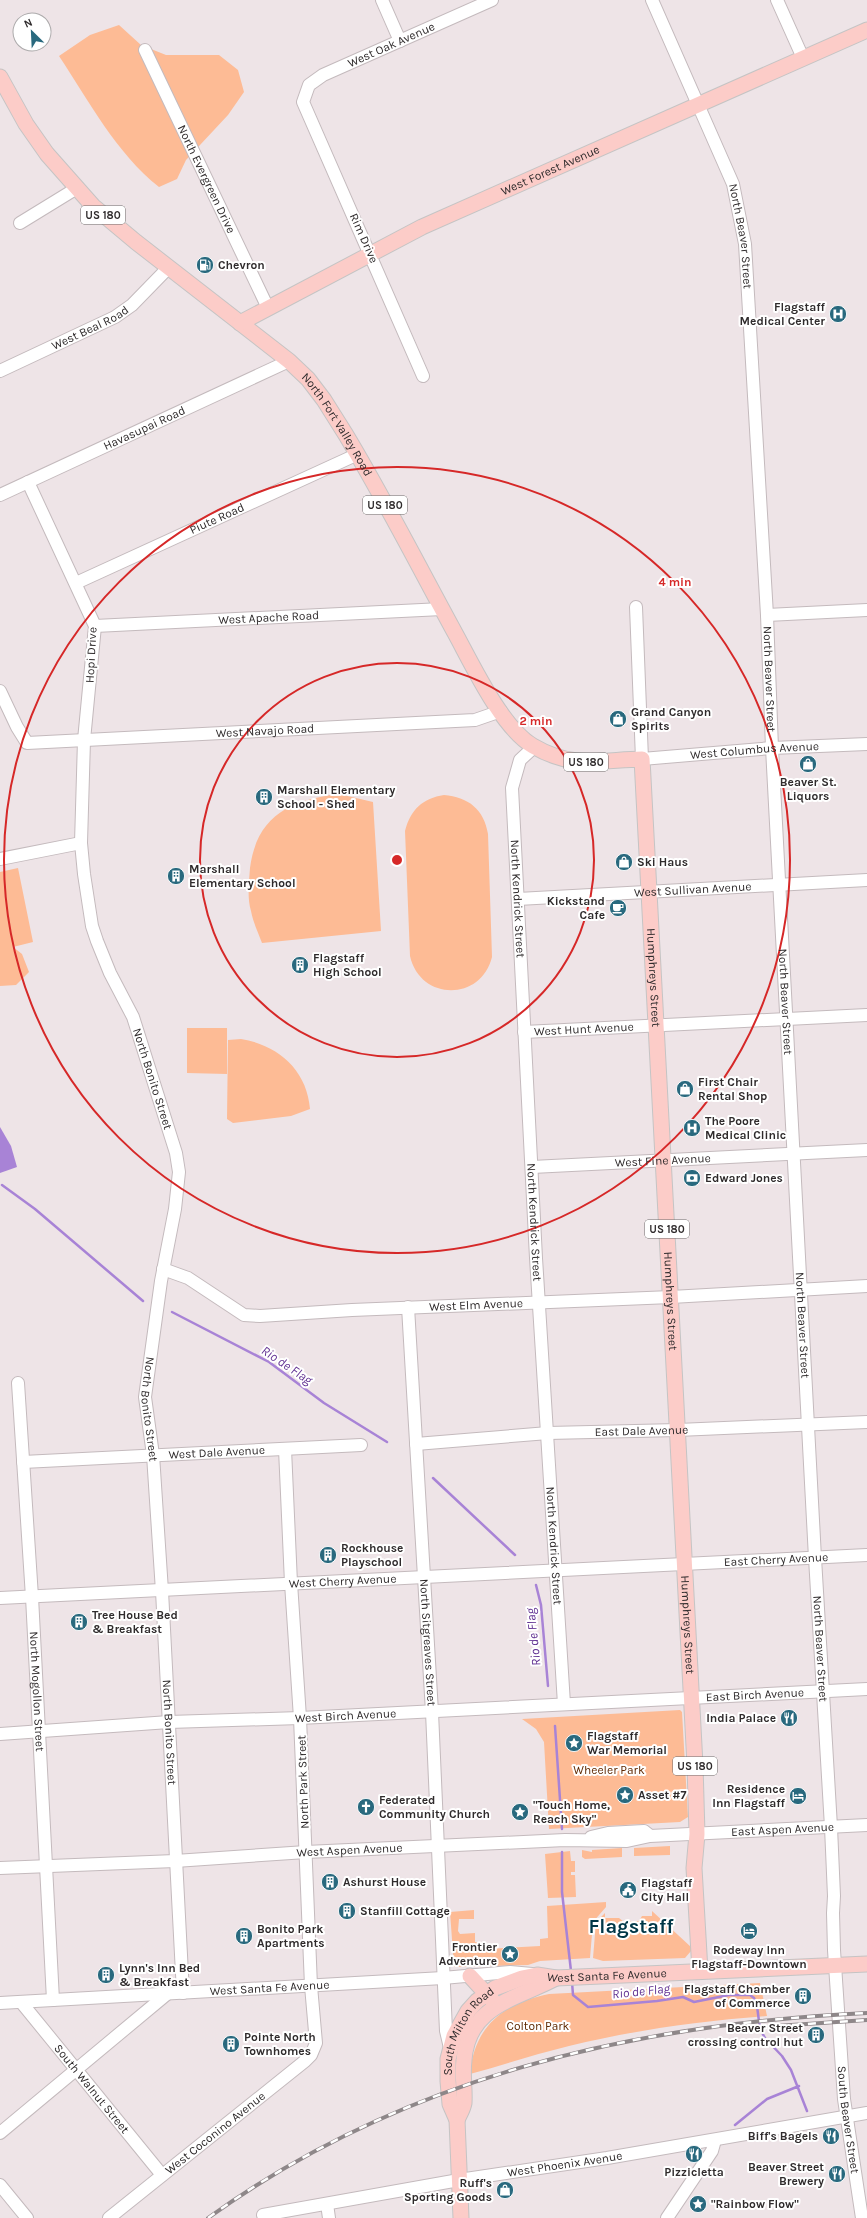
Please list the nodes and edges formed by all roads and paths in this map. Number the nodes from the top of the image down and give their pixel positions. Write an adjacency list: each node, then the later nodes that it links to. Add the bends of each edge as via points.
1 (382, 0): 6 (street)
2 (492, 0): 6 (street, West Oak Avenue)
3 (652, 0): 11 (street, North Beaver Street)
4 (777, 0): 8 (street)
5 (867, 30): 8 (main road, West Forest Avenue)
6 (400, 41): 10 (street, West Oak Avenue, via 323,75 309,85)
7 (145, 50): 16 (street, North Evergreen Drive)
8 (803, 58): 11 (main road, West Forest Avenue)
9 (1, 81): 12 (main road, North Fort Valley Road / US 180, via 26,124 52,160)
10 (303, 102): 14 (street, Rim Drive)
11 (699, 105): 14 (main road, West Forest Avenue, via 422,227); 28 (street, North Beaver Street, via 732,184 746,244)
12 (77, 188): 13 (street); 15 (main road, North Fort Valley Road / US 180, via 107,219)
13 (20, 223)
14 (371, 254): 16 (main road, West Forest Avenue); 20 (street, Rim Drive)
15 (169, 267): 17 (main road, North Fort Valley Road / US 180); 19 (street, West Beal Road, via 132,305 115,317)
16 (268, 308): 17 (main road, West Forest Avenue)
17 (240, 323): 18 (main road, North Fort Valley Road / US 180)
18 (289, 362): 21 (main road, North Fort Valley Road / US 180, via 324,400); 22 (street, Havasupai Road)
19 (0, 370)
20 (423, 376)
21 (358, 454): 24 (street, Piute Road); 26 (main road, North Fort Valley Road / US 180)
22 (28, 482): 23 (street, Havasupai Road); 24 (street, Hopi Drive)
23 (0, 495)
24 (76, 583): 29 (street, Hopi Drive)
25 (636, 607): 36 (street, Humphreys Street)
26 (442, 609): 29 (street, West Apache Road); 31 (main road, North Fort Valley Road / US 180)
27 (867, 610): 28 (street)
28 (767, 615): 35 (street, North Beaver Street)
29 (95, 626): 32 (street, Hopi Drive)
30 (0, 691): 32 (street, West Navajo Road, via 27,743)
31 (501, 711): 32 (street, West Navajo Road, via 475,720); 34 (main road, North Fort Valley Road / US 180, via 519,736)
32 (84, 740): 37 (street, Hopi Drive)
33 (867, 744): 35 (street, West Columbus Avenue)
34 (534, 747): 36 (main road, North Fort Valley Road / US 180, via 564,760 578,762); 42 (street, North Kendrick Street, via 520,760 512,788)
35 (772, 748): 36 (street, West Columbus Avenue); 40 (street, North Beaver Street)
36 (642, 759): 41 (main road, Humphreys Street / US 180)
37 (81, 843): 38 (street); 51 (street, North Bonito Street, via 92,926 110,973 133,1017 176,1153 178,1172 175,1209)
38 (0, 859)
39 (867, 880): 40 (street, West Sullivan Avenue)
40 (780, 885): 41 (street, West Sullivan Avenue); 44 (street, North Beaver Street)
41 (648, 893): 42 (street, West Sullivan Avenue); 45 (main road, Humphreys Street / US 180)
42 (518, 899): 46 (street, North Kendrick Street)
43 (867, 1015): 44 (street, West Hunt Avenue)
44 (787, 1019): 45 (street, West Hunt Avenue); 48 (street, North Beaver Street)
45 (656, 1025): 46 (street, West Hunt Avenue); 49 (main road, Humphreys Street / US 180)
46 (524, 1032): 50 (street, North Kendrick Street)
47 (867, 1150): 48 (street, West Fine Avenue)
48 (794, 1154): 49 (street, West Fine Avenue); 53 (street, North Beaver Street)
49 (663, 1161): 50 (street, West Fine Avenue); 54 (main road, Humphreys Street / US 180)
50 (532, 1167): 55 (street, North Kendrick Street)
51 (163, 1269): 56 (street, West Elm Avenue, via 188,1278 244,1315); 65 (street, North Bonito Street, via 146,1397)
52 (867, 1286): 53 (street, West Elm Avenue)
53 (801, 1289): 54 (street, West Elm Avenue); 59 (street, North Beaver Street)
54 (671, 1297): 55 (street, West Elm Avenue); 60 (main road, Humphreys Street / US 180)
55 (539, 1301): 56 (street, West Elm Avenue); 61 (street, North Kendrick Street)
56 (408, 1308): 62 (street, North Sitgreaves Street)
57 (18, 1383): 66 (street, North Mogollon Street)
58 (867, 1422): 59 (street, East Dale Avenue)
59 (808, 1425): 60 (street, East Dale Avenue); 68 (street, North Beaver Street)
60 (678, 1430): 61 (street, East Dale Avenue); 69 (main road, Humphreys Street / US 180)
61 (548, 1432): 62 (street, East Dale Avenue); 70 (street, North Kendrick Street)
62 (416, 1444): 71 (street, North Sitgreaves Street)
63 (361, 1445): 64 (street, West Dale Avenue)
64 (285, 1449): 65 (street, West Dale Avenue); 72 (street, North Park Street)
65 (152, 1455): 66 (street, West Dale Avenue); 73 (street, North Bonito Street)
66 (23, 1462): 74 (street, North Mogollon Street)
67 (867, 1555): 68 (street, East Cherry Avenue)
68 (814, 1558): 69 (street, East Cherry Avenue); 77 (street, North Beaver Street)
69 (684, 1565): 70 (street, West Cherry Avenue); 78 (main road, Humphreys Street / US 180)
70 (554, 1570): 71 (street, West Cherry Avenue); 79 (street, North Kendrick Street)
71 (423, 1577): 72 (street, West Cherry Avenue); 80 (street, North Sitgreaves Street)
72 (291, 1583): 73 (street, West Cherry Avenue); 81 (street, North Park Street)
73 (162, 1591): 74 (street, West Cherry Avenue); 82 (street, North Bonito Street)
74 (32, 1597): 75 (street, West Cherry Avenue); 83 (street, North Mogollon Street)
75 (0, 1598)
76 (867, 1689): 77 (street, East Birch Avenue)
77 (823, 1692): 78 (street, East Birch Avenue); 86 (street, North Beaver Street)
78 (692, 1698): 79 (street, West Birch Avenue); 87 (main road, Humphreys Street / US 180)
79 (564, 1704): 80 (street, West Birch Avenue)
80 (432, 1712): 81 (street, West Birch Avenue); 88 (street, North Sitgreaves Street)
81 (300, 1718): 82 (street, West Birch Avenue); 89 (street, North Park Street)
82 (169, 1722): 83 (street, West Birch Avenue); 90 (street, North Bonito Street)
83 (40, 1732): 84 (street, West Birch Avenue); 91 (street, North Mogollon Street)
84 (0, 1734)
85 (867, 1825): 86 (street, East Aspen Avenue)
86 (831, 1827): 87 (street, East Aspen Avenue); 94 (street, North Beaver Street)
87 (697, 1834): 88 (street, West Aspen Avenue, via 650,1836 644,1832 608,1833 583,1839); 95 (main road, Humphreys Street / US 180, via 694,1868)
88 (437, 1846): 89 (street, West Aspen Avenue); 98 (street, North Sitgreaves Street)
89 (306, 1852): 90 (street, West Aspen Avenue); 100 (street, North Park Street)
90 (175, 1861): 91 (street, West Aspen Avenue); 101 (street, North Bonito Street)
91 (45, 1867): 92 (street, West Aspen Avenue); 104 (street, North Mogollon Street)
92 (0, 1868)
93 (867, 1964): 94 (main road, West Santa Fe Avenue)
94 (836, 1966): 95 (main road, West Santa Fe Avenue); 108 (street, North Beaver Street)
95 (700, 1971): 99 (main road, West Santa Fe Avenue)
96 (537, 1975): 97 (street, West Santa Fe Avenue, via 510,1972); 99 (main road, West Santa Fe Avenue); 103 (main road, South Milton Road, via 507,1983)
97 (470, 1976): 98 (street, West Santa Fe Avenue); 103 (main road)
98 (443, 1978): 100 (street, West Santa Fe Avenue); 110 (street, via 446,2030)
99 (556, 1978): 107 (main road, South Milton Road)
100 (311, 1986): 101 (street, West Santa Fe Avenue); 109 (street, North Park Street)
101 (183, 1993): 102 (street, West Santa Fe Avenue)
102 (167, 1994): 104 (street, West Santa Fe Avenue); 111 (street)
103 (486, 1994): 107 (main road); 110 (main road, South Milton Road, via 468,2011)
104 (53, 2000): 105 (street, West Santa Fe Avenue)
105 (21, 2002): 106 (street, West Santa Fe Avenue); 111 (street, South Walnut Street)
106 (0, 2003)
107 (496, 2005): 114 (main road, South Milton Road, via 475,2027 466,2046 463,2072 464,2104)
108 (840, 2022): 113 (street, South Beaver Street)
109 (316, 2043): 117 (street, West Coconino Avenue, via 305,2061)
110 (450, 2048): 114 (main road, South Milton Road, via 450,2104)
111 (77, 2071): 115 (street); 117 (street, South Walnut Street)
112 (867, 2114): 113 (street, West Phoenix Avenue)
113 (846, 2117): 116 (street, West Phoenix Avenue); 127 (street, South Beaver Street)
114 (457, 2120): 118 (main road, South Milton Road)
115 (0, 2133)
116 (715, 2140): 118 (street, West Phoenix Avenue); 126 (street, via 712,2152)
117 (162, 2175): 123 (street, West Coconino Avenue)
118 (459, 2180): 120 (street, West Phoenix Avenue); 125 (main road, South Milton Road)
119 (0, 2185): 122 (street)
120 (327, 2204): 121 (street, West Phoenix Avenue); 124 (street)
121 (263, 2215)
122 (27, 2218)
123 (109, 2218)
124 (330, 2218)
125 (461, 2218)
126 (667, 2218)
127 (862, 2218)

